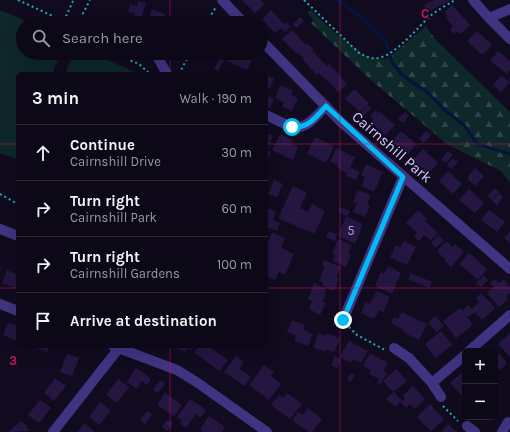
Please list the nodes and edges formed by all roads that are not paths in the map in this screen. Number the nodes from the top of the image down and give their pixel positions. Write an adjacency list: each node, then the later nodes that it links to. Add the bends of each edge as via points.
1 (222, 0): 4 (street)
2 (473, 0): 5 (street)
3 (510, 9): 5 (street)
4 (237, 16)
5 (488, 18): 6 (street)
6 (510, 39)
7 (268, 47): 10 (street, Cairnshill Park)
8 (159, 60): 9 (street)
9 (166, 72)
10 (326, 106): 11 (street, via 308,124 301,127 292,127); 12 (street, Cairnshill Park)
11 (268, 116)
12 (403, 177): 15 (street, Cairnshill Park); 19 (street)
13 (0, 229): 14 (street)
14 (16, 235)
15 (510, 269)
16 (0, 304): 17 (street)
17 (16, 310)
18 (510, 315): 23 (street)
19 (343, 320)
20 (115, 348): 28 (street)
21 (119, 348): 29 (street, via 177,370 198,382)
22 (394, 348): 25 (street, via 409,358)
23 (472, 348)
24 (462, 358): 25 (street)
25 (432, 383): 26 (street)
26 (441, 397)
27 (508, 422): 30 (street)
28 (53, 432)
29 (267, 432)
30 (502, 432)

